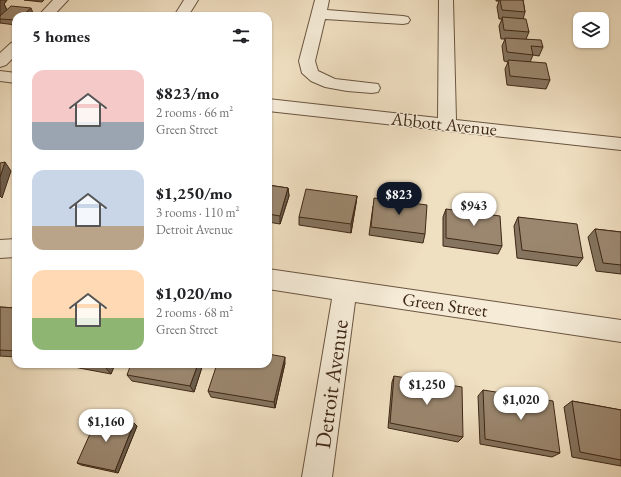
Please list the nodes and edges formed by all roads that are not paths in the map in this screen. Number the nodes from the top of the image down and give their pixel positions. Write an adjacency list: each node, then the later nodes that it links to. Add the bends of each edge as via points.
1 (61, 0): 5 (street)
2 (191, 0): 6 (street)
3 (446, 0): 14 (street)
4 (320, 7): 7 (street); 12 (street, via 307,61 310,73 318,79 339,85)
5 (49, 12)
6 (184, 12)
7 (403, 20)
8 (12, 50): 9 (street)
9 (0, 62)
10 (0, 76): 11 (street)
11 (12, 78)
12 (372, 88)
13 (272, 105): 14 (street, Abbott Avenue)
14 (447, 125): 15 (street, Abbott Avenue)
15 (621, 144)
16 (12, 248): 17 (street)
17 (0, 249)
18 (272, 280): 19 (street, Green Street)
19 (345, 290): 20 (street, Green Street); 21 (street, Detroit Avenue)
20 (621, 331)
21 (318, 477)

